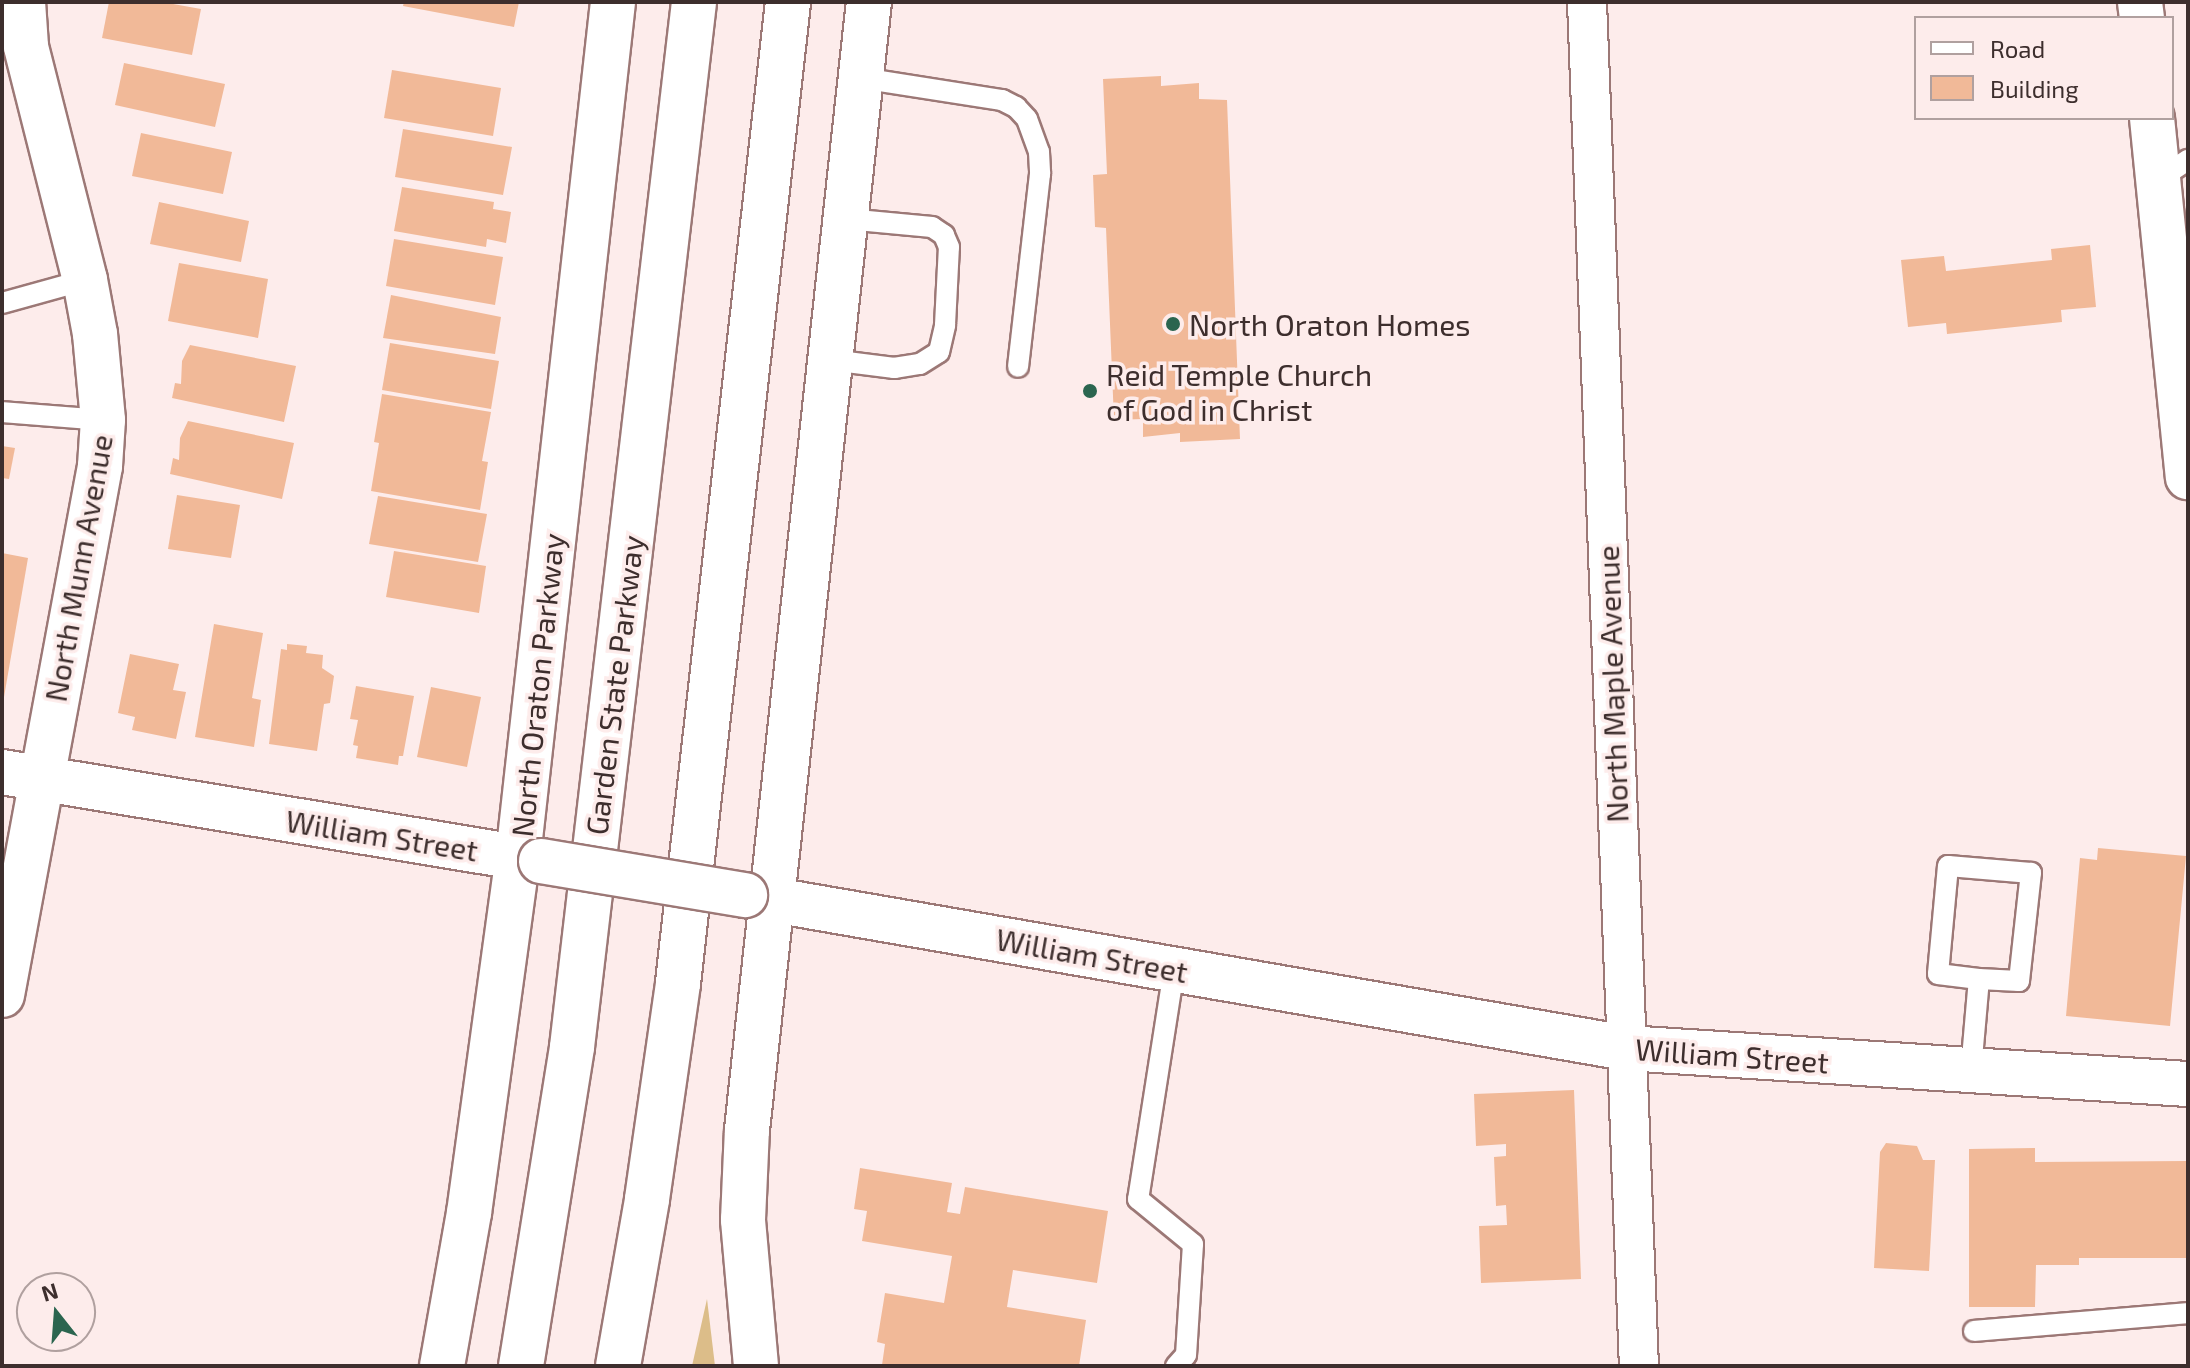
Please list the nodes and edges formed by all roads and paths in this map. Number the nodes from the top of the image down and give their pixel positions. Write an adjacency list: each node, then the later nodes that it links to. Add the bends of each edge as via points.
1 (23, 2): 11 (main road, North Munn Avenue, via 26,46)
2 (613, 2): 19 (main road, North Oraton Parkway)
3 (694, 2): 31 (main road, Garden State Parkway, via 572,1047)
4 (788, 2): 32 (main road, via 678,983)
5 (869, 2): 7 (main road)
6 (1587, 2): 24 (street, North Maple Avenue)
7 (861, 78): 10 (main road); 14 (lane, via 1002,100 1027,119 1039,152 1040,174)
8 (2153, 120): 9 (main road)
9 (2173, 170): 17 (main road)
10 (846, 219): 13 (main road); 13 (lane, via 932,227 944,235 949,247 945,325 939,352 920,364 894,368)
11 (85, 280): 12 (lane); 16 (main road, North Munn Avenue)
12 (2, 303)
13 (831, 360): 20 (main road)
14 (1018, 367)
15 (2, 412): 16 (lane)
16 (103, 420): 18 (main road, North Munn Avenue, via 100,466)
17 (2187, 451)
18 (22, 775): 19 (main road, William Street); 23 (main road, North Munn Avenue)
19 (530, 859): 20 (main road, William Street, bridge); 30 (main road, North Oraton Parkway)
20 (760, 897): 21 (main road, William Street); 29 (main road, via 744,1176 745,1264)
21 (1174, 970): 24 (main road, William Street); 33 (lane, via 1138,1199 1193,1244 1186,1355)
22 (1979, 979): 22 (lane, via 2019,981 2031,873 1948,866 1938,974); 25 (lane)
23 (2, 995)
24 (1626, 1048): 25 (main road, William Street); 34 (street, North Maple Avenue)
25 (1971, 1070): 26 (main road, William Street)
26 (2188, 1084)
27 (2188, 1313): 28 (lane)
28 (1974, 1331)
29 (760, 1365)
30 (442, 1366)
31 (521, 1366)
32 (618, 1366)
33 (1176, 1366)
34 (1639, 1366)

